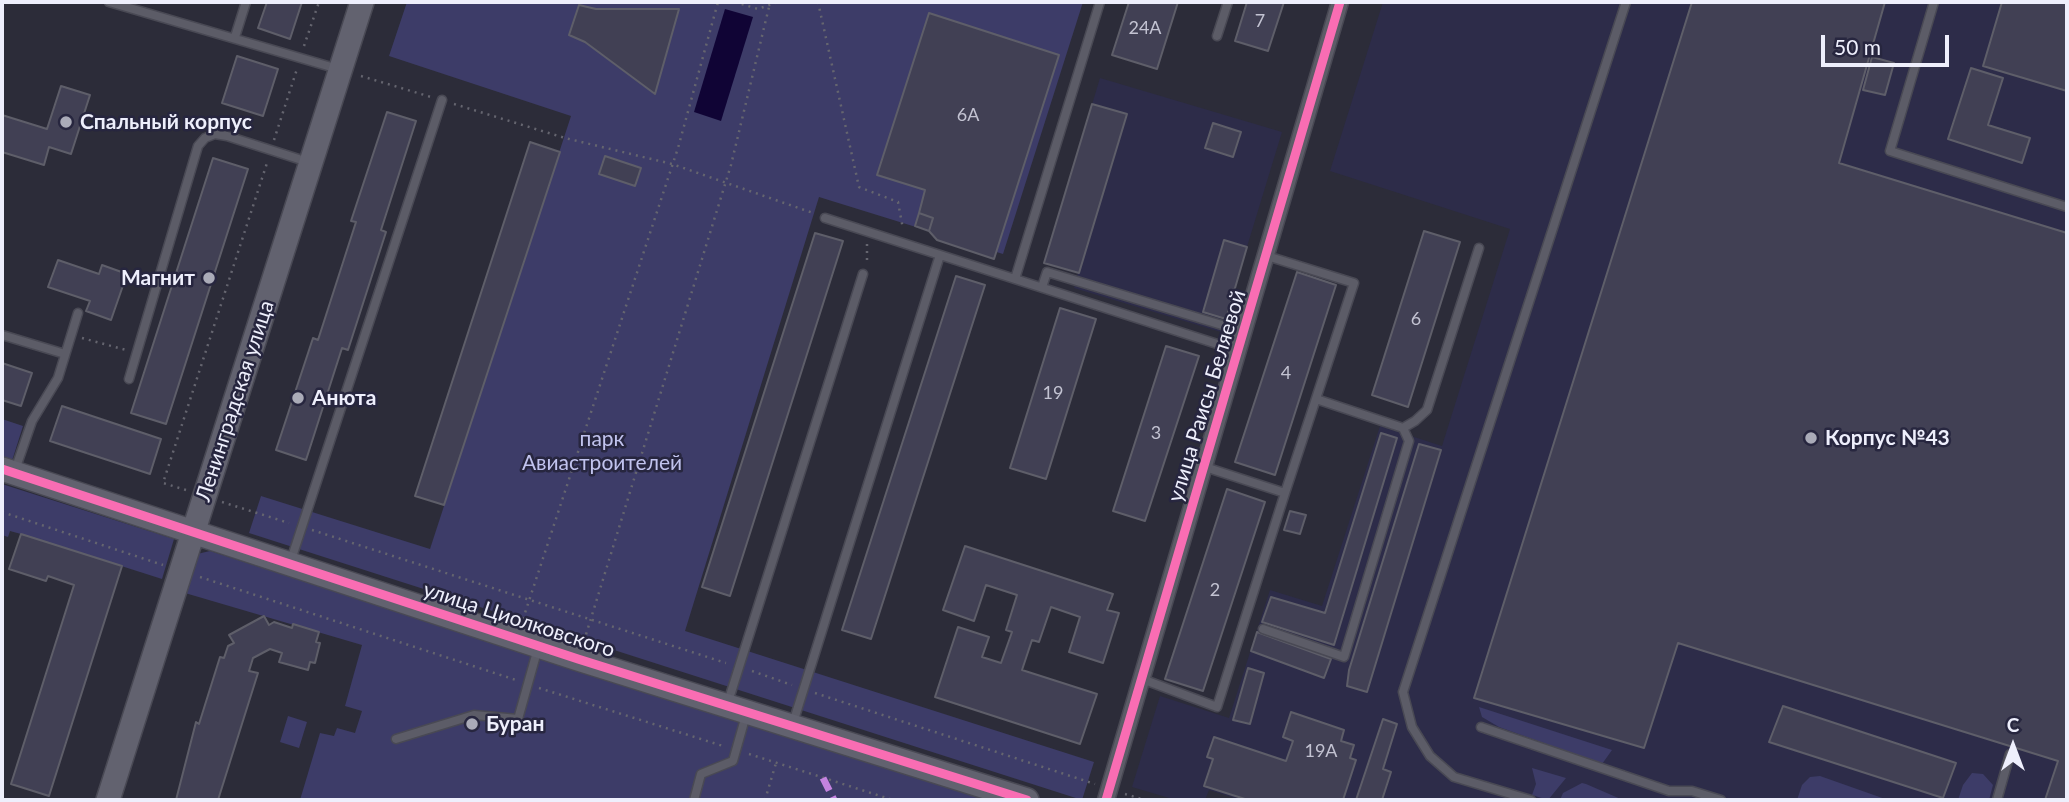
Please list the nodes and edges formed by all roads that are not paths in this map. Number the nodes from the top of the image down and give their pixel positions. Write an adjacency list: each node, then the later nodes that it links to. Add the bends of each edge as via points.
1 (109, 2): 10 (lane)
2 (246, 2): 10 (lane)
3 (362, 2): 11 (street, Ленинградская улица)
4 (1100, 2): 20 (lane)
5 (1228, 2): 9 (lane)
6 (1340, 2): 18 (street, улица Раисы Беляевой)
7 (1626, 2): 48 (lane, via 1404,692 1412,727 1430,756 1454,777)
8 (1934, 2): 14 (lane, via 1890,151)
9 (1217, 36)
10 (235, 37): 11 (lane)
11 (341, 69): 13 (street, Ленинградская улица)
12 (442, 100): 34 (lane)
13 (311, 163): 27 (lane, via 215,134 198,146); 33 (street, Ленинградская улица)
14 (2067, 206)
15 (825, 218): 17 (lane)
16 (1479, 248): 29 (lane, via 1427,410)
17 (940, 255): 20 (lane); 39 (lane)
18 (1267, 256): 23 (street, улица Раисы Беляевой); 28 (lane, via 1354,284)
19 (863, 274): 38 (lane, via 740,667)
20 (1015, 279): 21 (lane)
21 (1042, 287): 23 (lane, via 1047,272); 25 (lane)
22 (78, 313): 26 (lane)
23 (1245, 332): 25 (street, улица Раисы Беляевой)
24 (2, 335): 26 (lane)
25 (1239, 351): 30 (street, улица Раисы Беляевой)
26 (65, 354): 31 (lane, via 51,393)
27 (129, 379)
28 (1316, 399): 29 (lane); 32 (lane)
29 (1403, 428): 35 (lane, via 1409,441 1345,657)
30 (1205, 467): 32 (lane); 37 (street, улица Раисы Беляевой)
31 (8, 471): 33 (street, улица Циолковского)
32 (1285, 493): 37 (lane, via 1217,707)
33 (193, 531): 34 (street, улица Циолковского); 46 (street, Ленинградская улица)
34 (290, 563): 36 (street, улица Циолковского)
35 (1263, 629)
36 (528, 642): 38 (street, улица Циолковского); 41 (lane, via 518,719 474,715)
37 (1142, 679): 43 (street, улица Раисы Беляевой)
38 (737, 709): 39 (street, улица Циолковского); 47 (lane, via 733,761 701,774)
39 (792, 726): 45 (street, улица Циолковского)
40 (1481, 727): 44 (lane)
41 (396, 738)
42 (2010, 754): 50 (lane)
43 (1108, 795)
44 (1667, 796): 49 (lane, via 1692,791)
45 (1015, 798)
46 (108, 800)
47 (694, 800)
48 (1531, 800)
49 (1721, 800)
50 (1997, 800)

